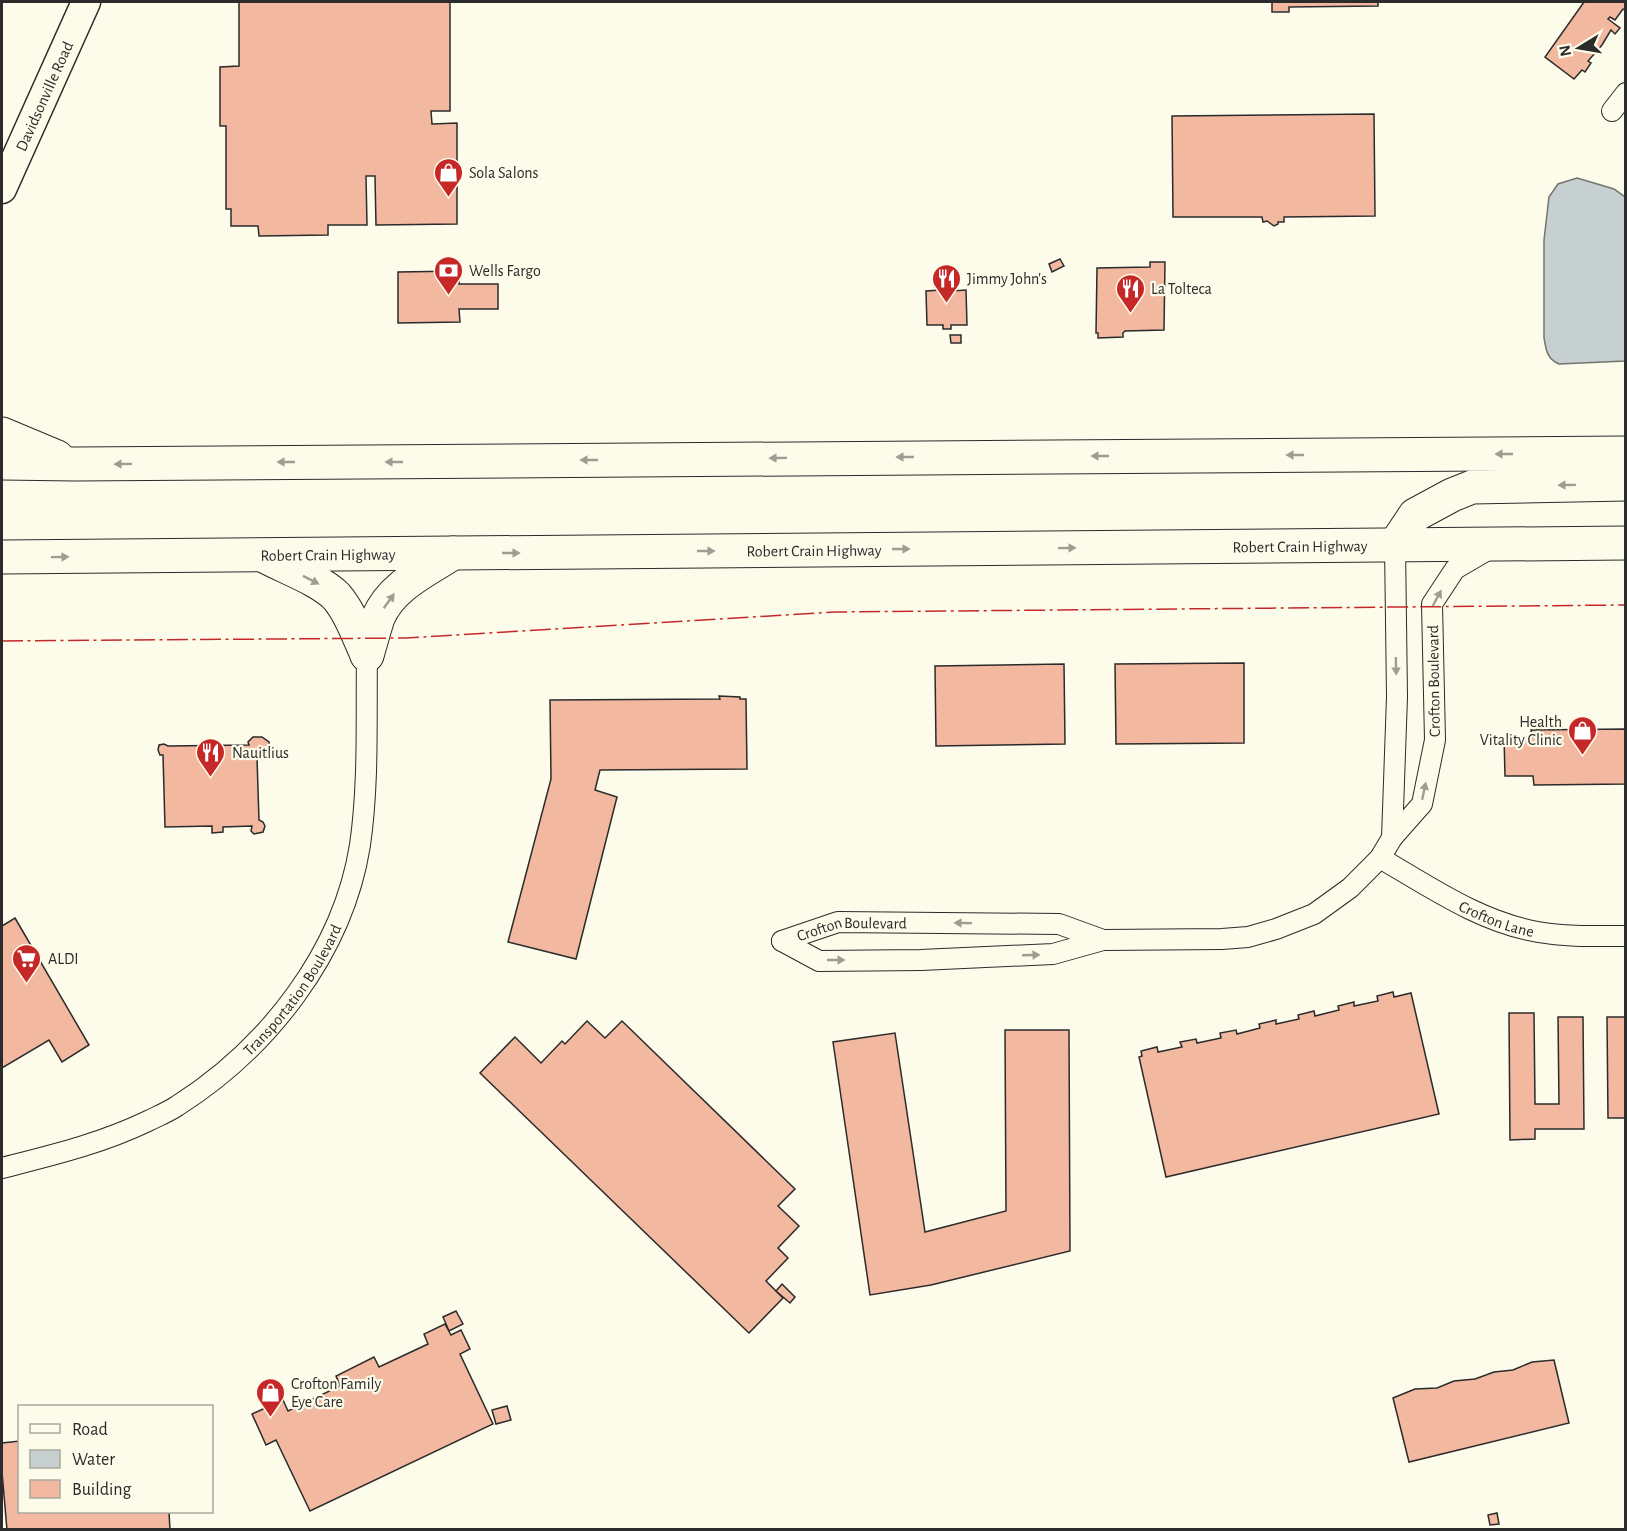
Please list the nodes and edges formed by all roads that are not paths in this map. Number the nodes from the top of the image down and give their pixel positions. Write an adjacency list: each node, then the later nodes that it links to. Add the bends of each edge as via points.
1 (86, 2): 4 (main road, Davidsonville Road)
2 (1626, 93): 3 (street)
3 (1612, 111)
4 (2, 189)
5 (2, 434): 8 (highway)
6 (1626, 453): 8 (highway, one-way to 8)
7 (2, 463): 8 (highway)
8 (75, 464)
9 (1626, 484): 11 (highway, one-way to 11, via 1472,488 1415,515)
10 (1626, 543): 12 (highway, Robert Crain Highway)
11 (1395, 544): 12 (highway, Robert Crain Highway); 13 (highway, Robert Crain Highway, one-way to 11); 17 (street, Crofton Boulevard, one-way to 17, via 1397,697)
12 (1498, 544): 17 (street, Crofton Boulevard, one-way to 12, via 1422,804 1435,740 1432,604 1455,569)
13 (453, 553): 14 (highway, Robert Crain Highway); 16 (highway, one-way to 13, via 387,602 398,589)
14 (259, 554): 15 (highway, Robert Crain Highway, one-way to 14); 16 (highway, one-way to 16, via 335,596)
15 (2, 557)
16 (367, 655): 21 (street, Transportation Boulevard, via 365,793 359,847 347,899 301,988 273,1024 220,1076 176,1107 80,1149)
17 (1392, 838): 18 (street, Crofton Boulevard)
18 (1380, 858): 19 (street, Crofton Lane, via 1473,911 1502,922 1538,932); 20 (street, Crofton Boulevard, via 1350,888 1314,914 1276,929 1222,939)
19 (1626, 936)
20 (1103, 940): 20 (street, Crofton Boulevard, one-way to 20, via 1059,924 838,922 782,941 819,960 921,960 1053,954)
21 (2, 1168)

